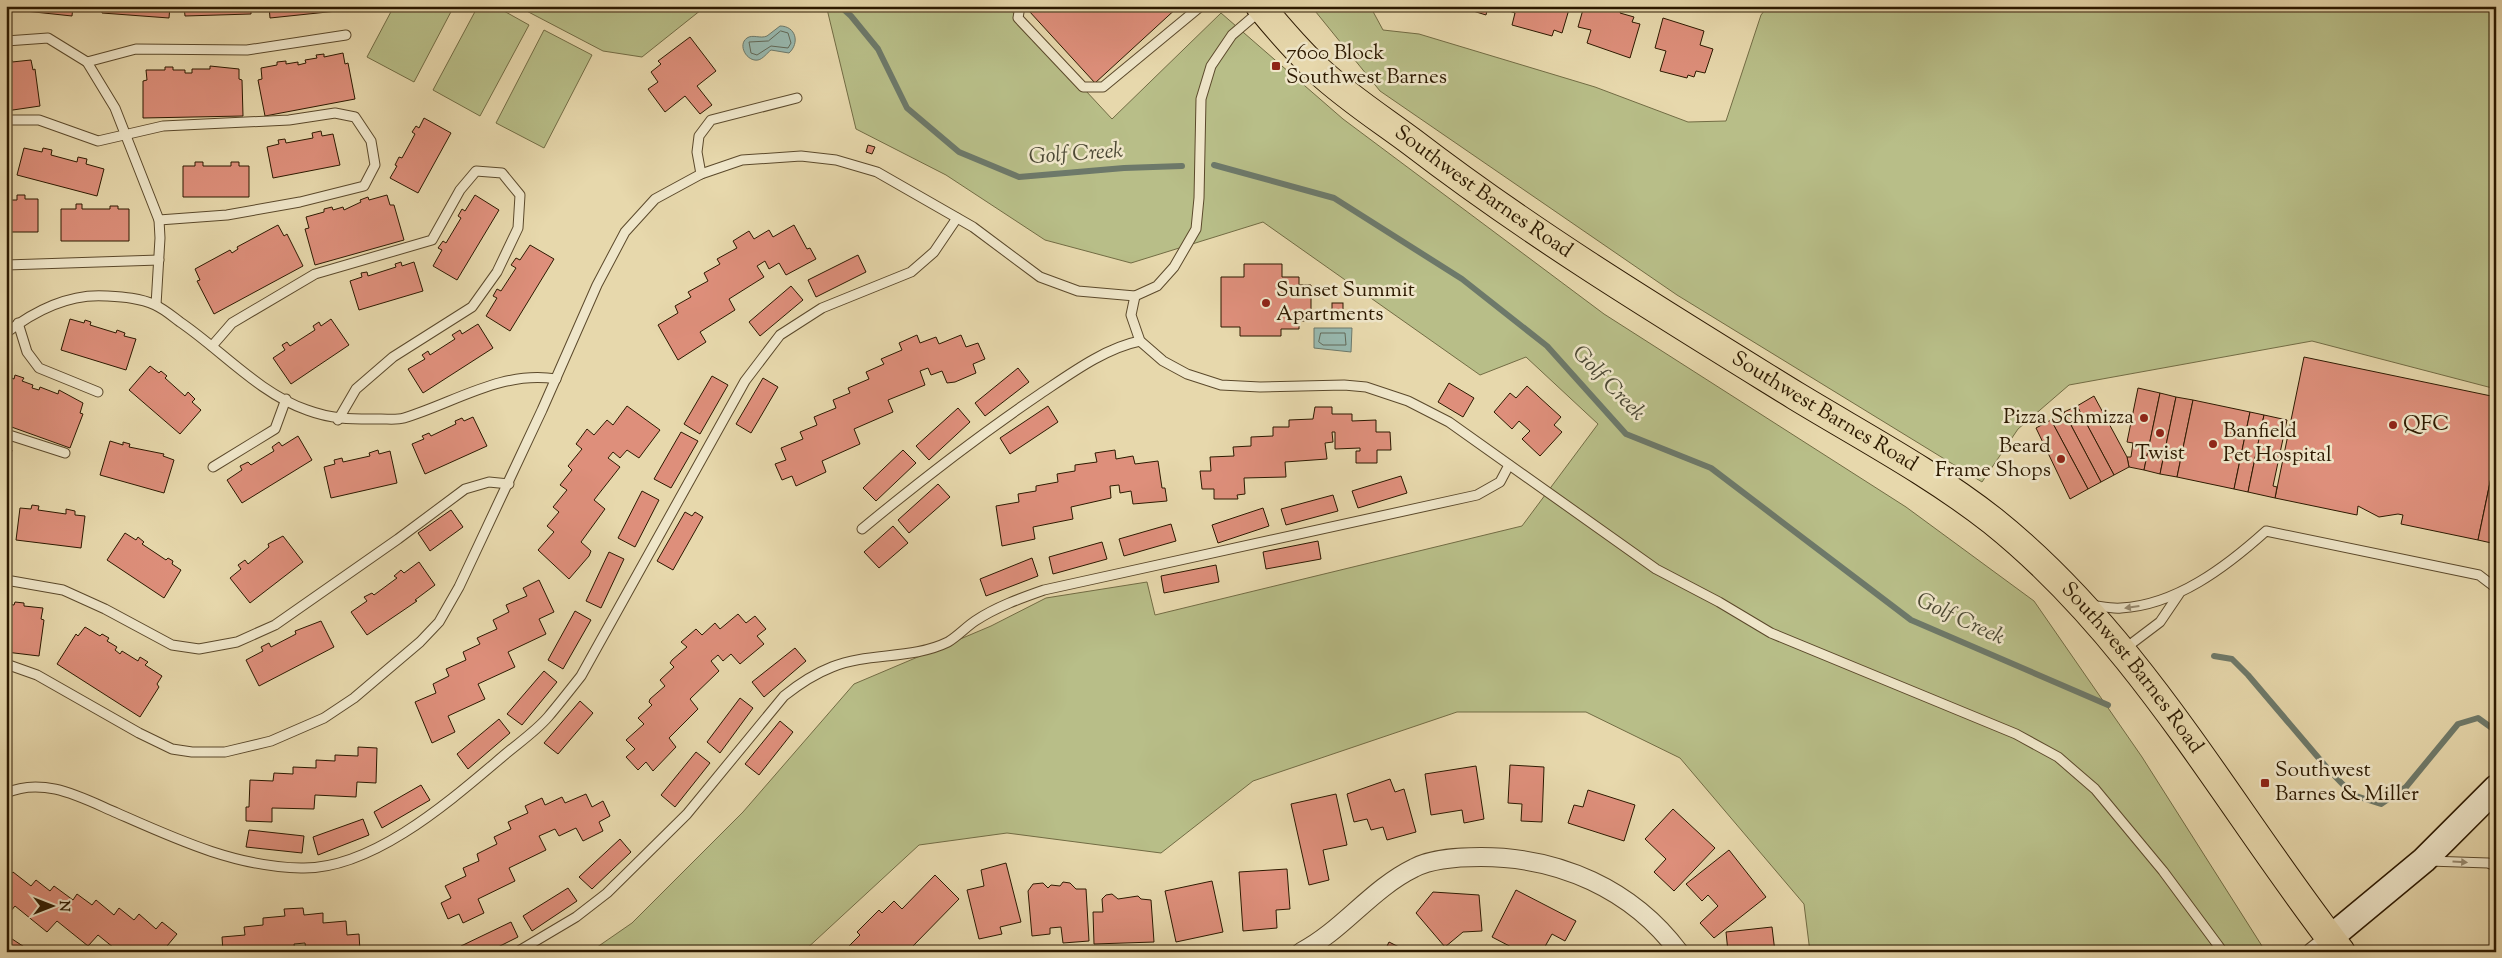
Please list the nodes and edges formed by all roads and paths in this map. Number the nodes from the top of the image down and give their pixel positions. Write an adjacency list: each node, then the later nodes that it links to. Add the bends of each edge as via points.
1 (1020, 6): 2 (lane, via 1018,18 1083,87 1093,89 1103,87)
2 (1201, 6)
3 (1261, 8): 15 (lane, via 1232,35 1211,66 1201,99 1196,229 1174,267 1157,286); 34 (main road, Southwest Barnes Road, via 1321,72 1458,178 1697,335 1871,440 1966,502 2022,547)
4 (346, 35): 6 (lane, via 247,50 136,49)
5 (6, 42): 6 (lane, via 48,38)
6 (87, 62): 9 (lane, via 115,108)
7 (798, 98): 10 (lane, via 711,120 699,136 697,152)
8 (6, 120): 9 (lane, via 39,120 98,142)
9 (125, 135): 12 (lane); 12 (lane, via 163,126 289,120 335,113 356,117 371,141 375,165 364,186 227,215)
10 (701, 174): 11 (lane, via 742,160 801,156 836,160 877,172); 21 (lane, via 656,199 626,232 596,285)
11 (957, 218): 15 (lane, via 1040,277 1078,291); 38 (lane, via 934,252 911,272 822,308 780,335 746,381 581,676 547,719 458,795 376,849 342,863 322,866 261,865 210,851 72,793 41,786 18,788)
12 (159, 220): 13 (lane)
13 (159, 260): 14 (lane); 16 (lane)
14 (6, 265)
15 (1135, 296): 19 (lane, via 1131,315)
16 (156, 305): 17 (lane, via 132,297 92,294 56,303); 20 (lane)
17 (18, 323): 18 (lane); 22 (lane, via 27,352 39,368)
18 (6, 333)
19 (1140, 341): 27 (lane, via 1163,361 1187,374 1221,385 1344,384 1408,401 1449,422); 30 (lane, via 1124,344 1034,398 934,470)
20 (212, 346): 23 (lane, via 244,372); 24 (lane, via 232,323 315,274 432,240 460,190 476,171 502,173 520,195 518,228 498,272 472,307 393,357 356,389)
21 (556, 379): 24 (lane, via 539,376 519,378 402,418); 29 (lane)
22 (98, 392)
23 (286, 399): 24 (lane, via 304,410); 28 (lane, via 274,429)
24 (338, 420)
25 (6, 434): 26 (lane)
26 (65, 453)
27 (1509, 465): 42 (lane, via 1500,482 1477,495 1044,590 999,607 934,647 916,653 833,666 800,683 784,696 686,814 607,893 576,918); 45 (lane, via 1656,569 1771,633 2016,734 2058,757 2095,789 2163,871)
28 (214, 467)
29 (509, 484): 31 (lane, via 489,482 465,489 275,625 237,642 218,646 199,649 172,645 63,590); 36 (lane, via 439,622 354,698 324,718 271,741 225,752 172,749 37,675)
30 (862, 529)
31 (6, 580)
32 (2496, 588): 33 (lane, via 2479,575 2266,531 2243,552)
33 (2179, 594): 34 (lane, one-way to 34, via 2150,604 2119,608); 35 (lane, via 2160,622)
34 (2079, 603): 35 (main road, Southwest Barnes Road)
35 (2122, 651): 41 (main road, Southwest Barnes Road, via 2186,734)
36 (6, 664)
37 (2496, 788): 39 (main road)
38 (6, 793)
39 (2424, 860): 40 (lane, one-way to 40); 41 (main road)
40 (2496, 866)
41 (2328, 947)
42 (517, 952)
43 (1301, 952): 44 (street, via 1335,928 1372,895 1415,867 1460,857 1510,857 1534,861 1600,884 1633,904 1663,930)
44 (1679, 952)
45 (2223, 952)

